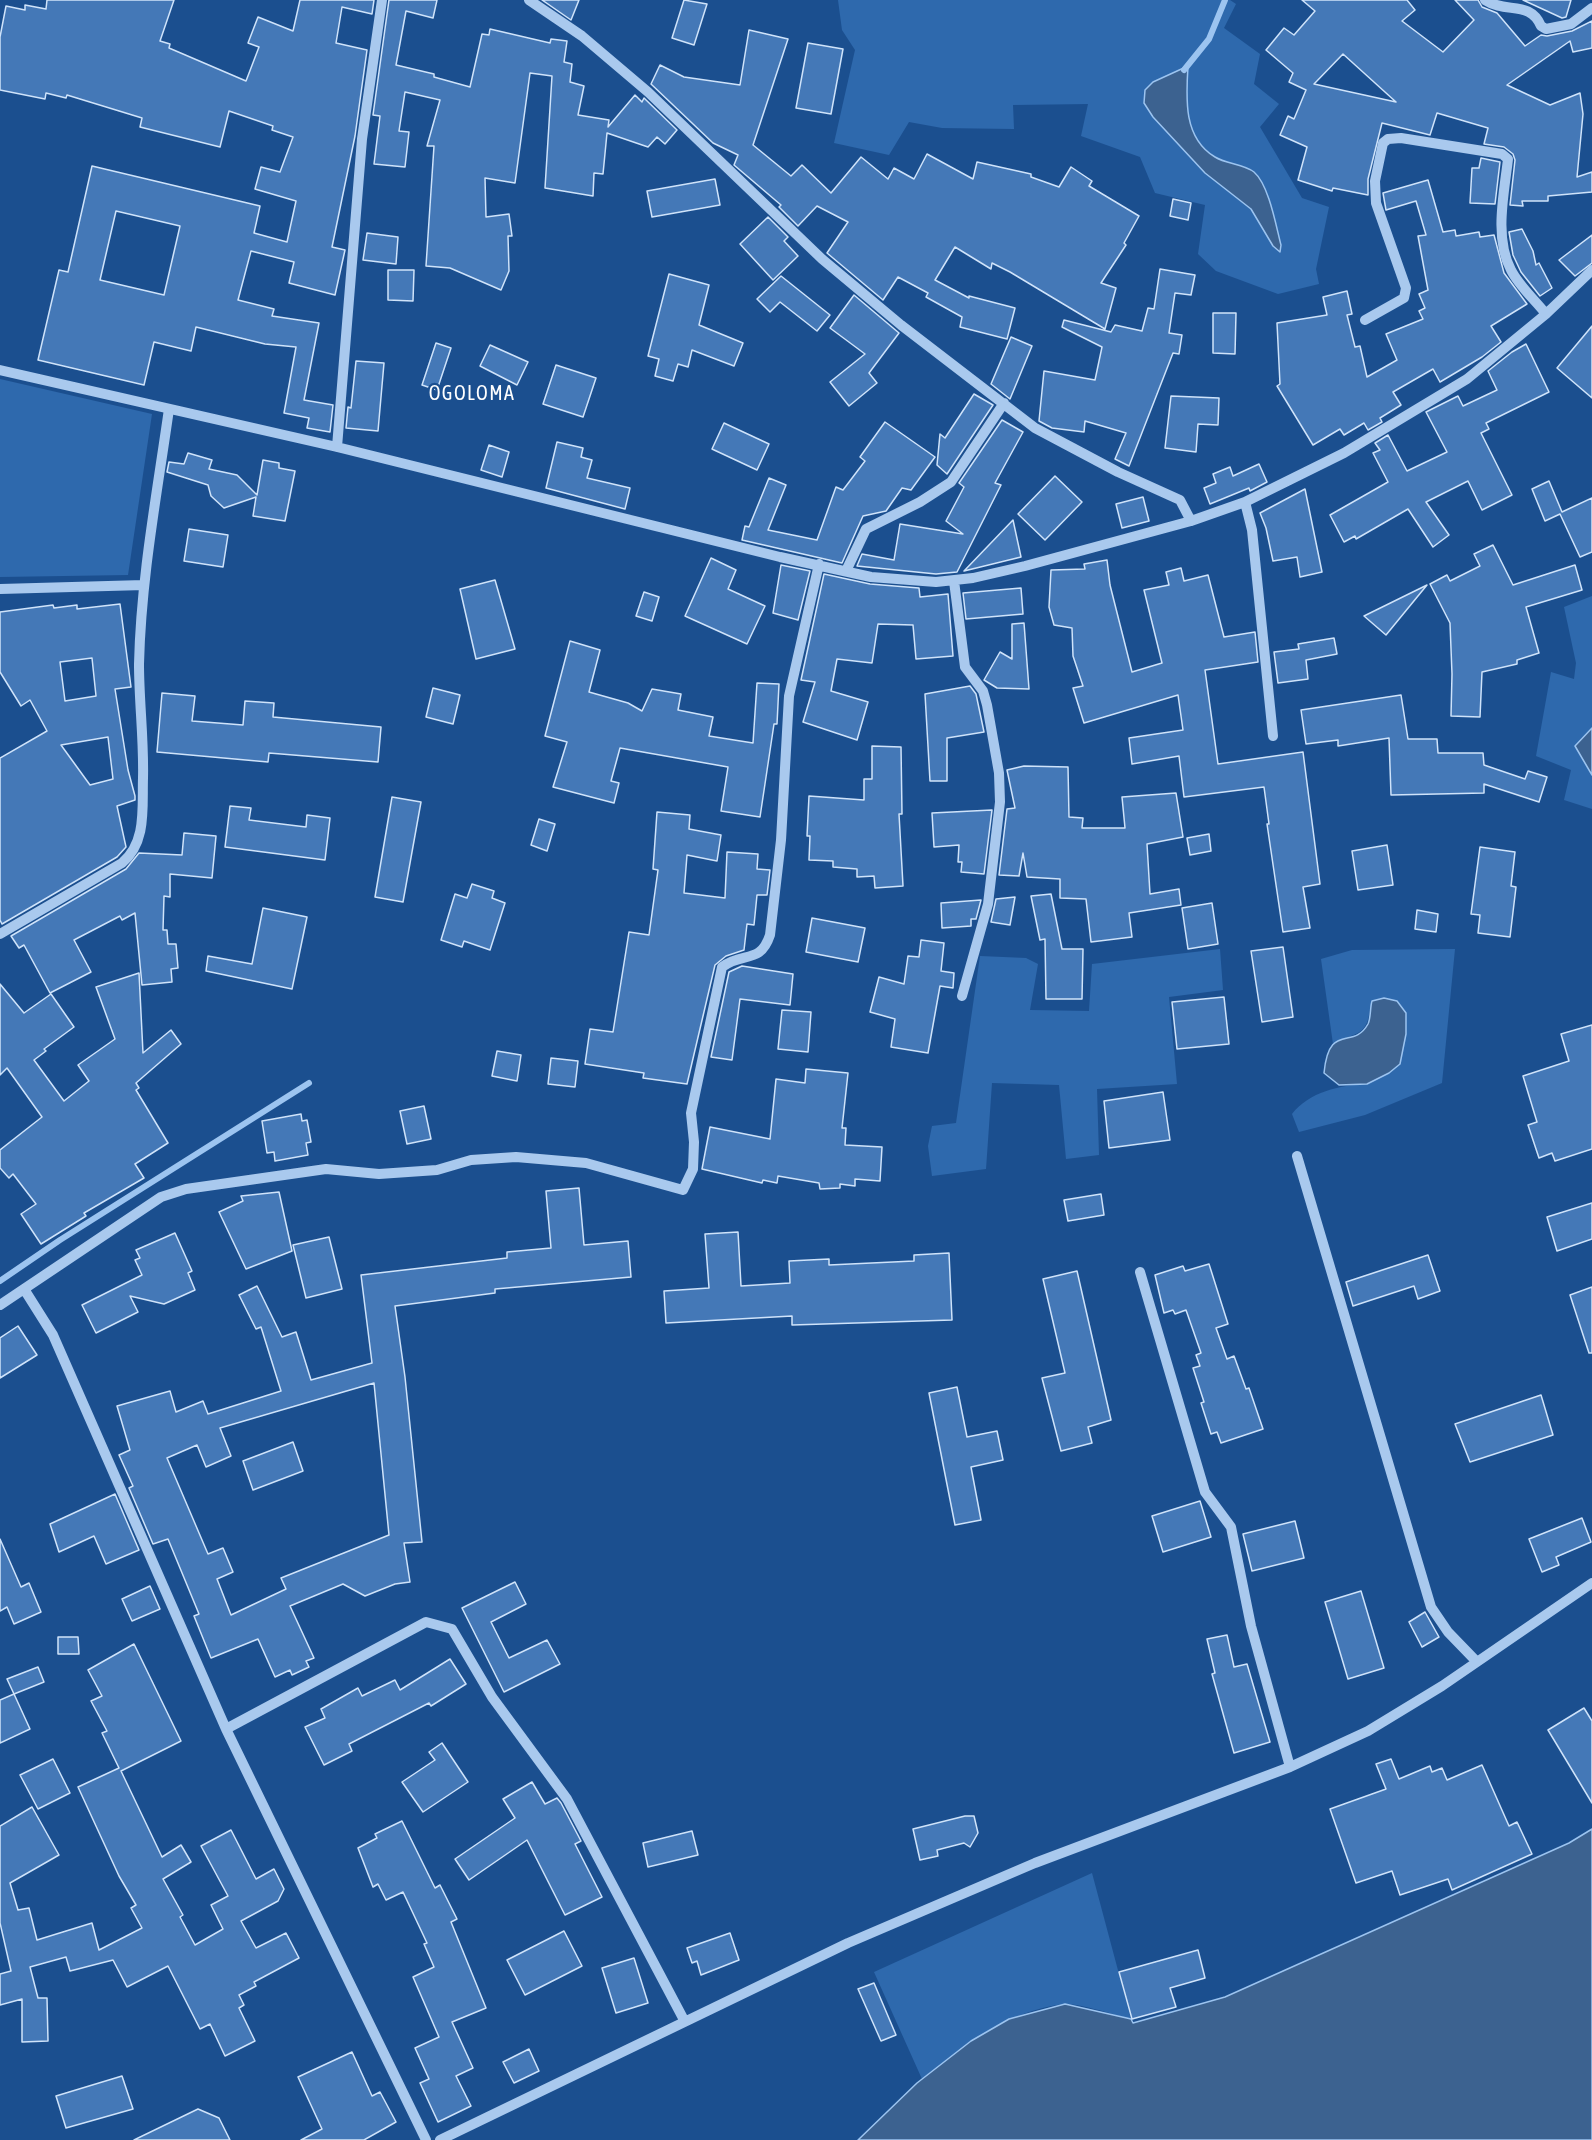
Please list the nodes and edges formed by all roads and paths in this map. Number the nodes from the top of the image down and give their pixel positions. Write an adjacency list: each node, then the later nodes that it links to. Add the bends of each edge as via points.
1 (382, 0): 11 (street, via 362,139)
2 (529, 0): 9 (street, via 582,36 648,92 822,259)
3 (1485, 0): 4 (street, via 1496,6 1528,8 1546,29 1571,24)
4 (1592, 9)
5 (1592, 270): 6 (street)
6 (1546, 314): 7 (street, via 1511,271 1505,253 1502,211 1509,159 1502,154 1388,139 1383,143 1375,181 1376,203 1406,288 1404,298); 12 (street, via 1467,379 1344,453)
7 (1365, 320)
8 (0, 370): 10 (street)
9 (1004, 403): 13 (street, via 1035,428 1180,500); 15 (street, via 951,482 866,529)
10 (169, 409): 11 (street); 17 (street)
11 (337, 447): 14 (street, via 639,524)
12 (1245, 502): 13 (street); 19 (street, via 1252,530)
13 (1191, 521): 16 (street)
14 (819, 564): 15 (street); 24 (street, via 789,696 781,840 770,935 760,953 722,967 691,1113 693,1169 683,1190 586,1163 516,1157 471,1160 437,1170 379,1174 326,1169 186,1189 161,1197)
15 (846, 571): 16 (street, via 906,582)
16 (954, 581): 21 (street, via 964,667 985,698 999,773 1000,802 988,904)
17 (144, 585): 18 (street); 20 (street, via 139,663 141,834 136,848 122,863)
18 (0, 589)
19 (1273, 736)
20 (2, 929)
21 (962, 996)
22 (1297, 1156): 27 (street, via 1431,1608)
23 (1140, 1272): 29 (street, via 1205,1492 1231,1527 1251,1626)
24 (24, 1289): 25 (street); 28 (street, via 53,1335)
25 (0, 1305)
26 (1592, 1584): 27 (street)
27 (1477, 1662): 29 (street, via 1368,1731)
28 (226, 1729): 30 (street, via 426,1622 452,1629 492,1697 567,1799); 31 (street)
29 (1290, 1767): 30 (street, via 1035,1863 848,1943)
30 (684, 2020): 32 (street)
31 (426, 2140)
32 (440, 2140)

